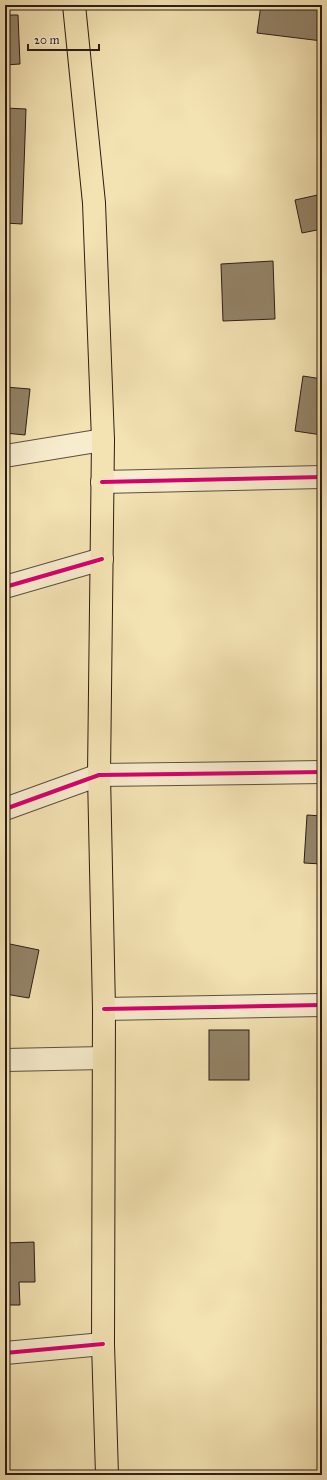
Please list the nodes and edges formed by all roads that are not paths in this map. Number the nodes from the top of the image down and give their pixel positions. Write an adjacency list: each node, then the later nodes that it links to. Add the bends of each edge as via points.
1 (74, 5): 2 (main road, via 94,203)
2 (103, 440): 3 (street); 5 (main road)
3 (5, 456)
4 (322, 477): 5 (street)
5 (102, 482): 6 (main road)
6 (102, 558): 7 (street); 9 (main road)
7 (5, 588)
8 (322, 772): 9 (street)
9 (99, 775): 10 (street); 12 (main road)
10 (5, 809)
11 (322, 1005): 12 (street)
12 (104, 1009): 13 (main road)
13 (104, 1058): 14 (street); 15 (main road)
14 (5, 1060)
15 (103, 1344): 16 (street); 17 (main road)
16 (5, 1352)
17 (107, 1475)

